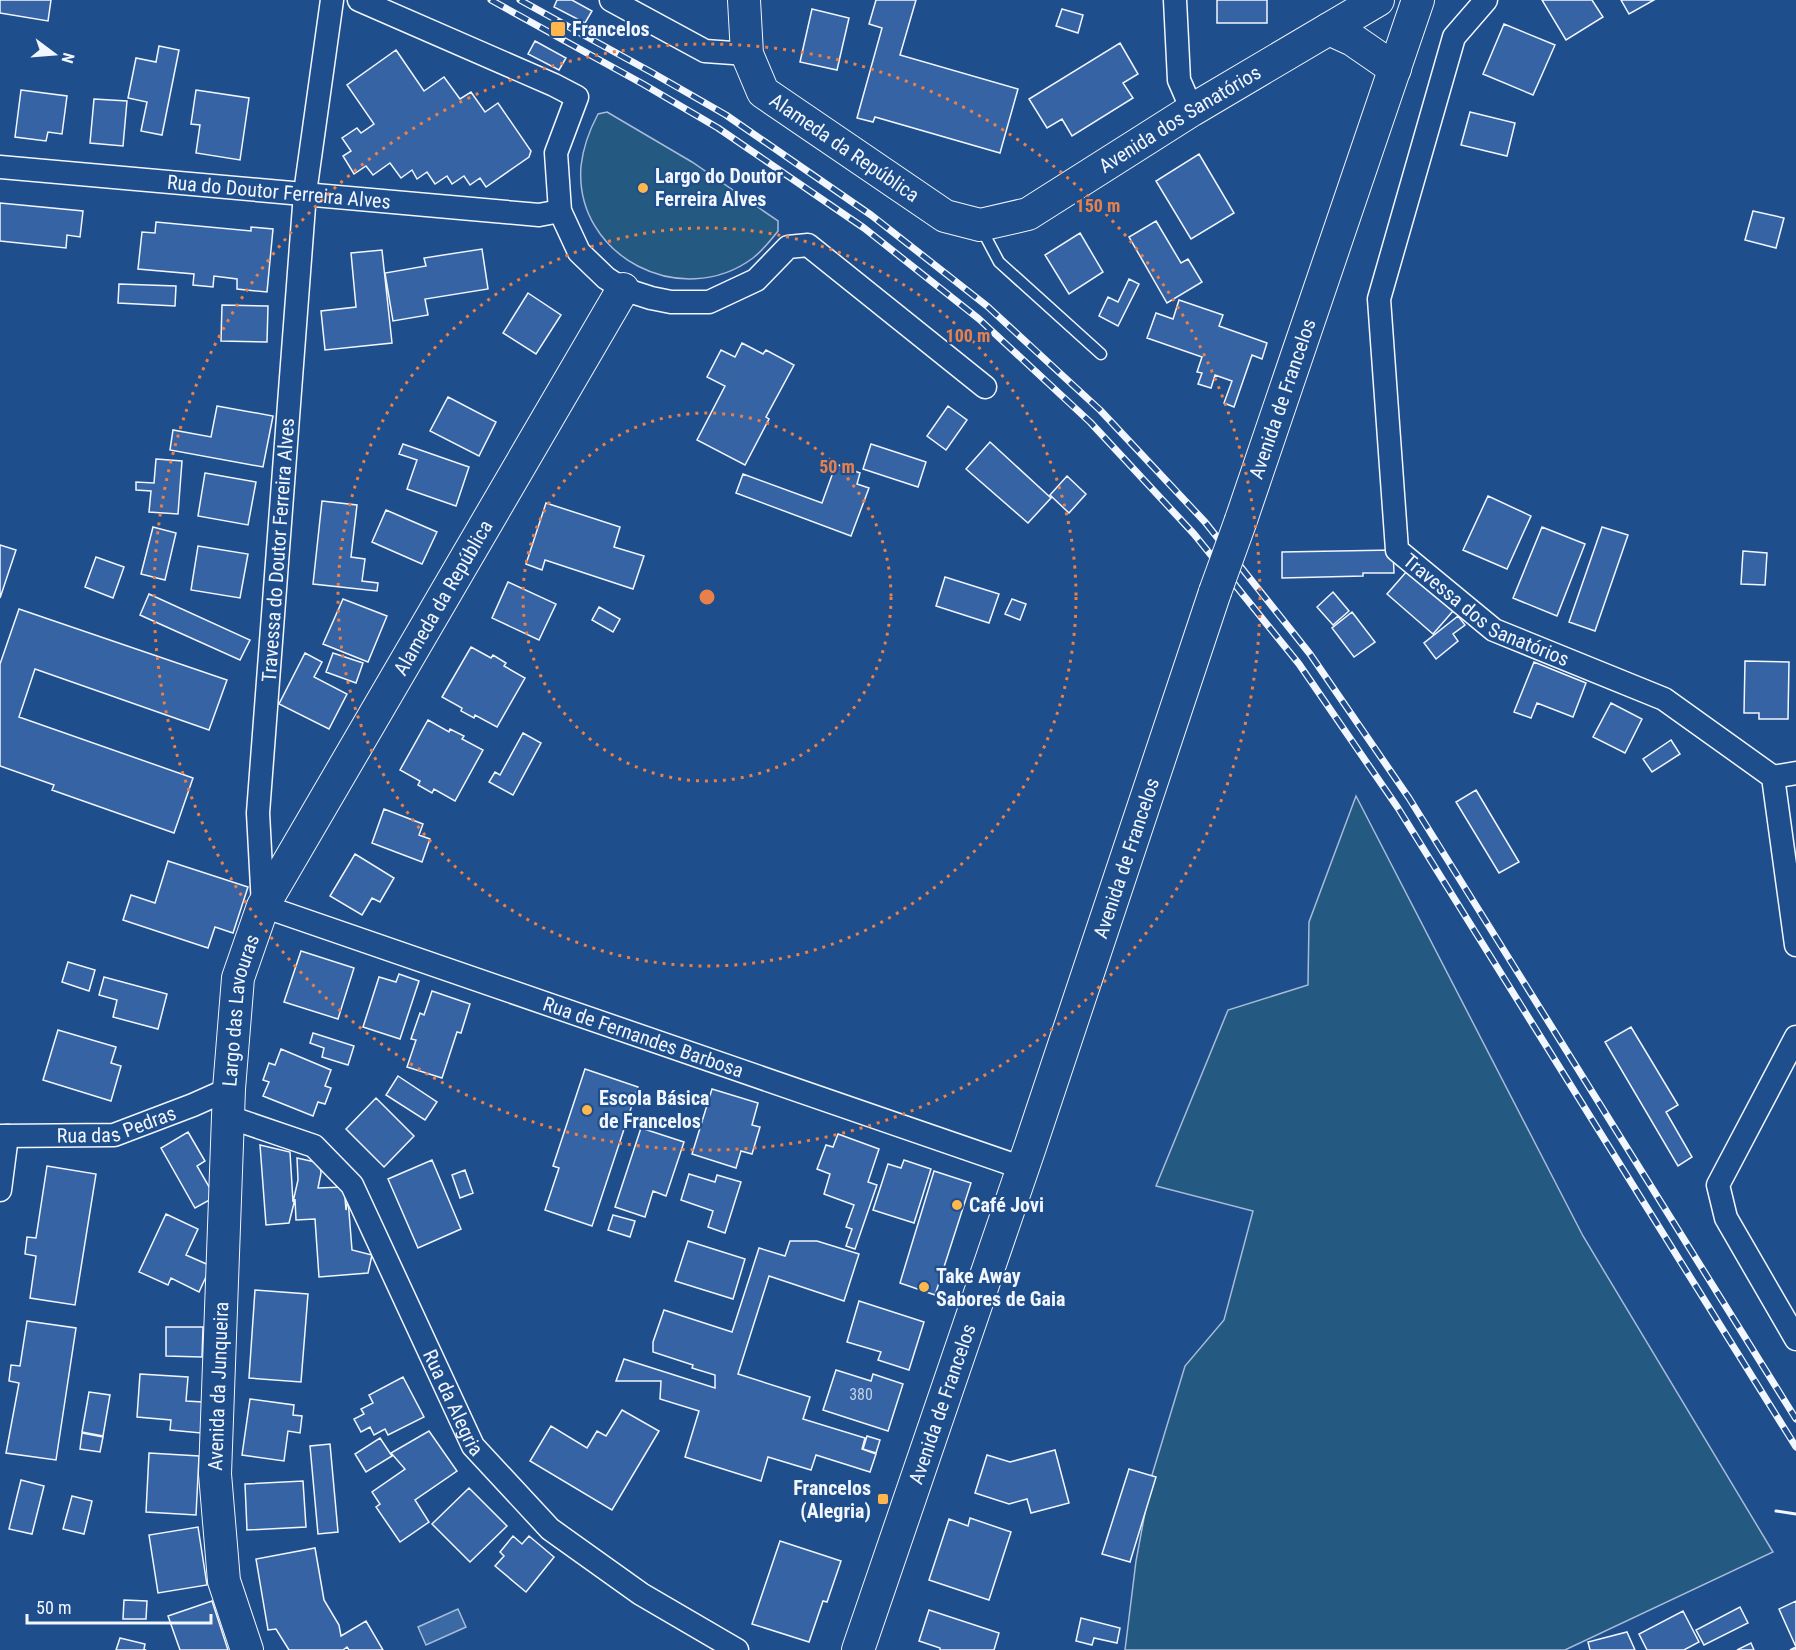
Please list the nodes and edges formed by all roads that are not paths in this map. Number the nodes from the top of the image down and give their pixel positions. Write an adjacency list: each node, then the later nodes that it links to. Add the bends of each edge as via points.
1 (332, 0): 14 (street)
2 (359, 0): 15 (street, via 577,98 556,153)
3 (611, 0): 10 (street, via 705,51)
4 (744, 0): 10 (main road, Alameda da República)
5 (1175, 0): 12 (street, via 1179,80)
6 (1378, 0): 9 (main road, Avenida dos Sanatórios)
7 (1418, 0): 11 (main road, Avenida de Francelos)
8 (1486, 0): 21 (street, Travessa dos Sanatórios, via 1454,38 1379,299 1396,550 1494,630 1664,699)
9 (1329, 29): 11 (main road, via 1353,40); 12 (main road, Avenida dos Sanatórios)
10 (747, 54): 16 (main road, Alameda da República, via 763,92 945,216)
11 (1395, 69): 27 (main road, Avenida de Francelos, bridge)
12 (1192, 110): 16 (main road, Avenida dos Sanatórios, via 1028,214)
13 (0, 167): 14 (street, Rua do Doutor Ferreira Alves)
14 (305, 193): 15 (street, Rua do Doutor Ferreira Alves, via 539,215); 22 (street, Travessa do Doutor Ferreira Alves, via 258,813)
15 (560, 211): 17 (street, via 579,252)
16 (980, 225): 18 (lane, via 999,262)
17 (623, 289): 19 (street, via 671,302 709,302 756,280 788,247 808,245); 22 (main road, Alameda da República)
18 (1101, 354)
19 (985, 387)
20 (1796, 772): 21 (street)
21 (1773, 777): 23 (street)
22 (263, 906): 25 (main road, Largo das Lavouras, via 238,978); 27 (street, Rua de Fernandes Barbosa)
23 (1796, 945)
24 (1796, 1037): 29 (street, via 1718,1185 1726,1218)
25 (229, 1103): 26 (street, Rua das Pedras, via 193,1105 114,1135); 30 (main road, Avenida da Junqueira, via 215,1474 224,1581); 31 (street, Rua da Alegria, via 314,1146 352,1185 473,1446 550,1529 641,1594)
26 (3, 1136): 28 (street)
27 (1023, 1168): 32 (main road, Avenida de Francelos)
28 (0, 1190)
29 (1796, 1339)
30 (248, 1650)
31 (737, 1650)
32 (858, 1650)

